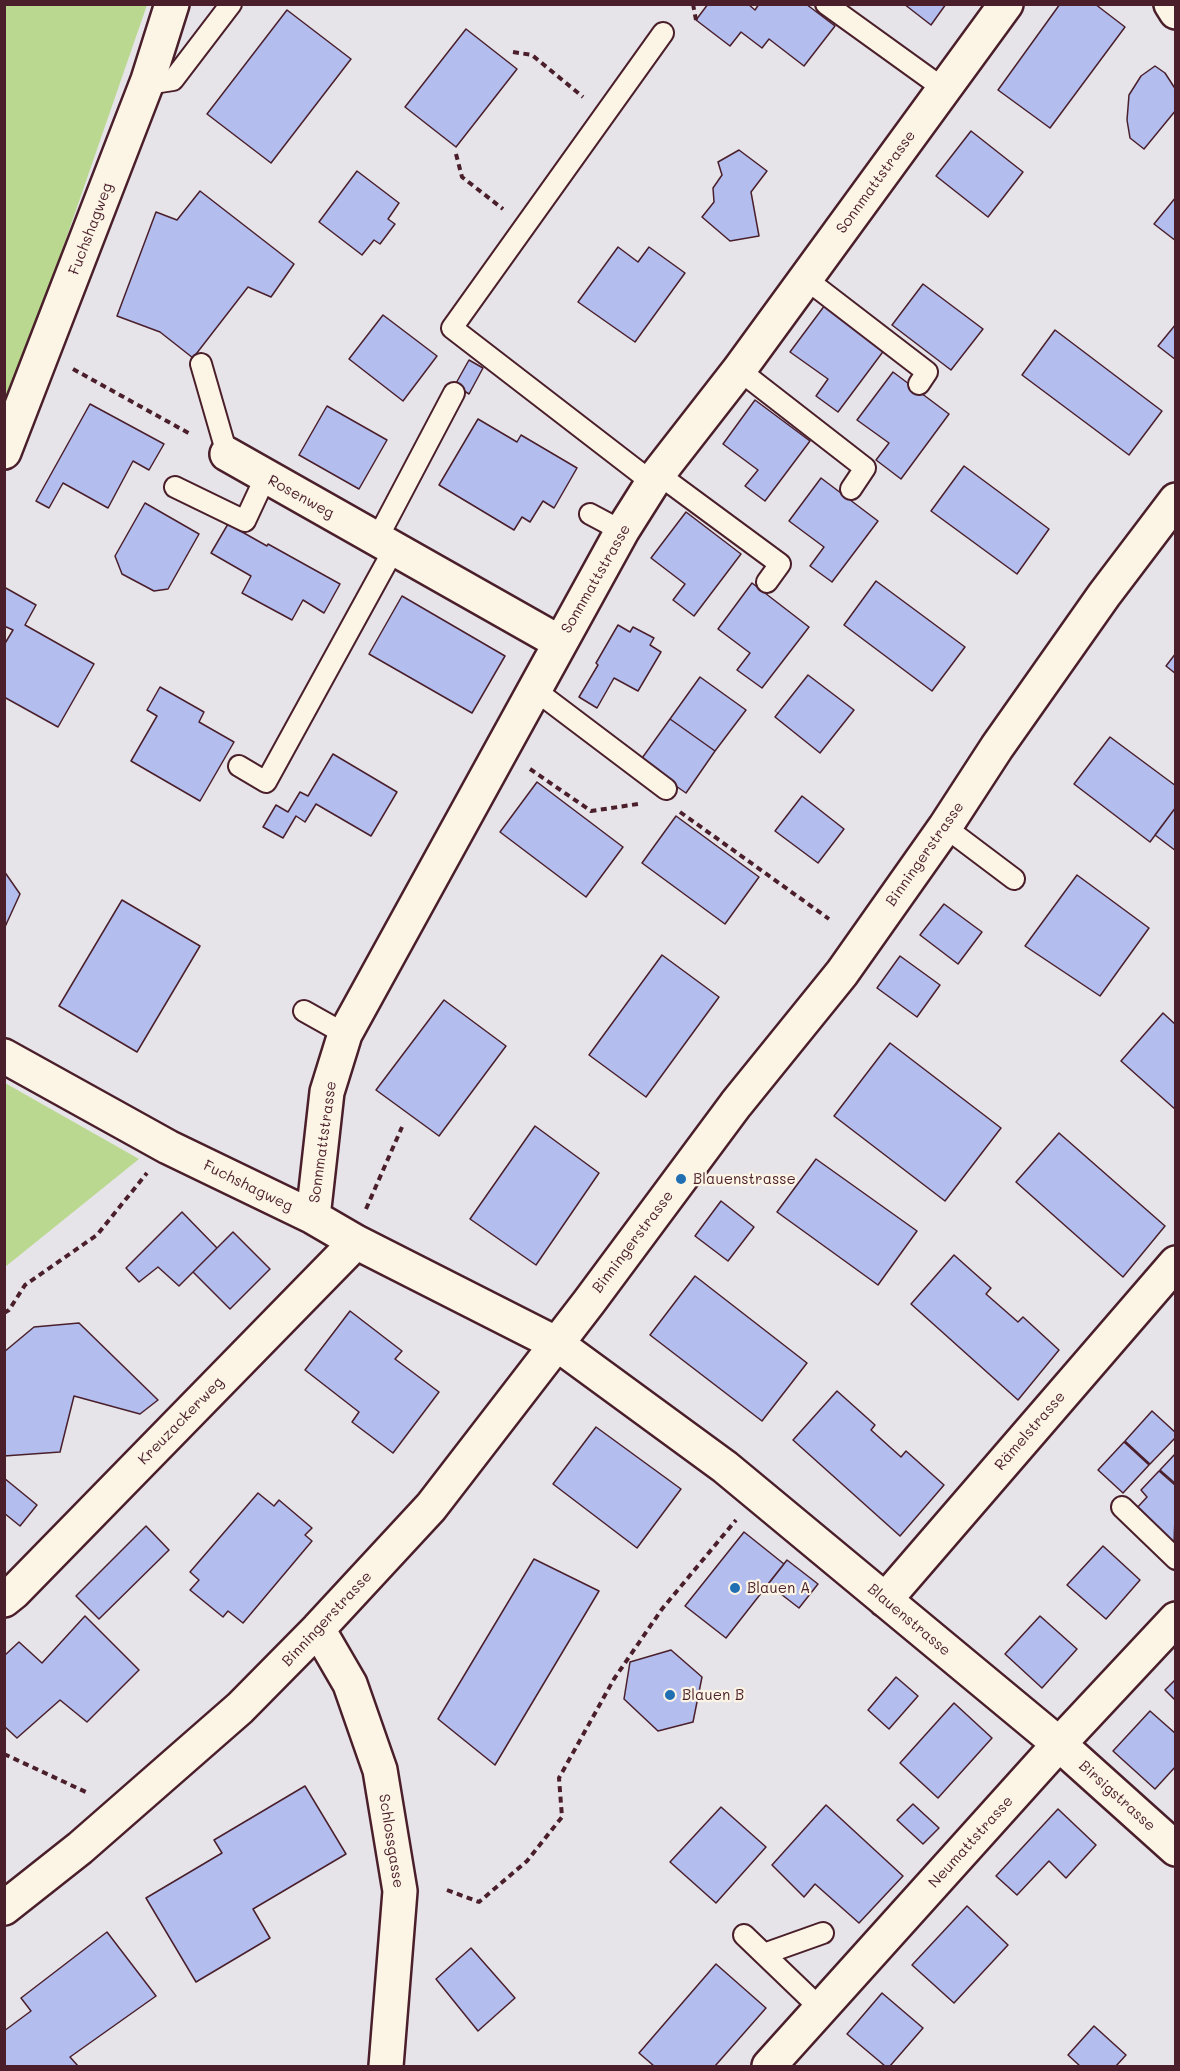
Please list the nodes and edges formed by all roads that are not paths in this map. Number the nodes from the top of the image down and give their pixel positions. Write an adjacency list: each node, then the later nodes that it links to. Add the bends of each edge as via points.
1 (172, 4): 8 (street, Fuchshagweg)
2 (231, 4): 8 (lane, via 173,80)
3 (826, 4): 9 (lane)
4 (1006, 4): 9 (street, Sonnmattstrasse)
5 (1171, 4): 6 (street)
6 (1176, 12)
7 (663, 33): 18 (lane, via 452,328)
8 (147, 84): 15 (street, Fuchshagweg)
9 (944, 88): 10 (street, Sonnmattstrasse)
10 (806, 279): 12 (street, Sonnmattstrasse); 13 (lane, via 927,372)
11 (201, 364): 16 (lane)
12 (739, 370): 18 (street, Sonnmattstrasse); 20 (lane, via 865,468)
13 (919, 384)
14 (454, 393): 24 (lane)
15 (4, 452)
16 (227, 454): 17 (street, Rosenweg)
17 (266, 476): 19 (lane, via 245,521); 24 (street, Rosenweg)
18 (655, 478): 23 (street, Sonnmattstrasse); 25 (lane, via 780,564)
19 (175, 487)
20 (851, 489)
21 (1176, 500): 30 (street, Binningerstrasse, via 1104,595)
22 (590, 514): 23 (lane)
23 (622, 531): 26 (street, Sonnmattstrasse)
24 (386, 544): 26 (street, Rosenweg); 28 (lane, via 266,782)
25 (767, 582)
26 (559, 642): 27 (street, Sonnmattstrasse)
27 (535, 690): 29 (lane); 33 (street, Sonnmattstrasse)
28 (238, 766)
29 (669, 798)
30 (945, 827): 31 (lane); 38 (street, Binningerstrasse, via 842,973 736,1104)
31 (1014, 879)
32 (304, 1011): 33 (lane)
33 (345, 1034): 35 (street, Sonnmattstrasse, via 327,1092)
34 (4, 1056): 35 (street, Fuchshagweg, via 168,1147)
35 (313, 1217): 36 (street, Fuchshagweg)
36 (354, 1241): 38 (street, Fuchshagweg); 41 (street, Kreuzackerweg)
37 (1176, 1263): 42 (street, Rämelstrasse)
38 (557, 1344): 42 (street, Blauenstrasse, via 725,1467); 44 (street, Binningerstrasse, via 431,1507)
39 (1122, 1507): 40 (lane)
40 (1176, 1559)
41 (4, 1600)
42 (885, 1600): 45 (street, Blauenstrasse)
43 (1176, 1619): 45 (street, Neumattstrasse)
44 (318, 1629): 47 (street, Binningerstrasse, via 240,1708 80,1848); 52 (street, Schlossgasse, via 350,1684 380,1770 400,1891)
45 (1059, 1744): 46 (street, Birsigstrasse); 51 (street, Neumattstrasse)
46 (1176, 1849)
47 (4, 1908)
48 (823, 1933): 50 (lane)
49 (744, 1935): 50 (lane)
50 (764, 1954): 51 (lane)
51 (821, 2009): 53 (street, Neumattstrasse)
52 (386, 2067)
53 (769, 2067)

